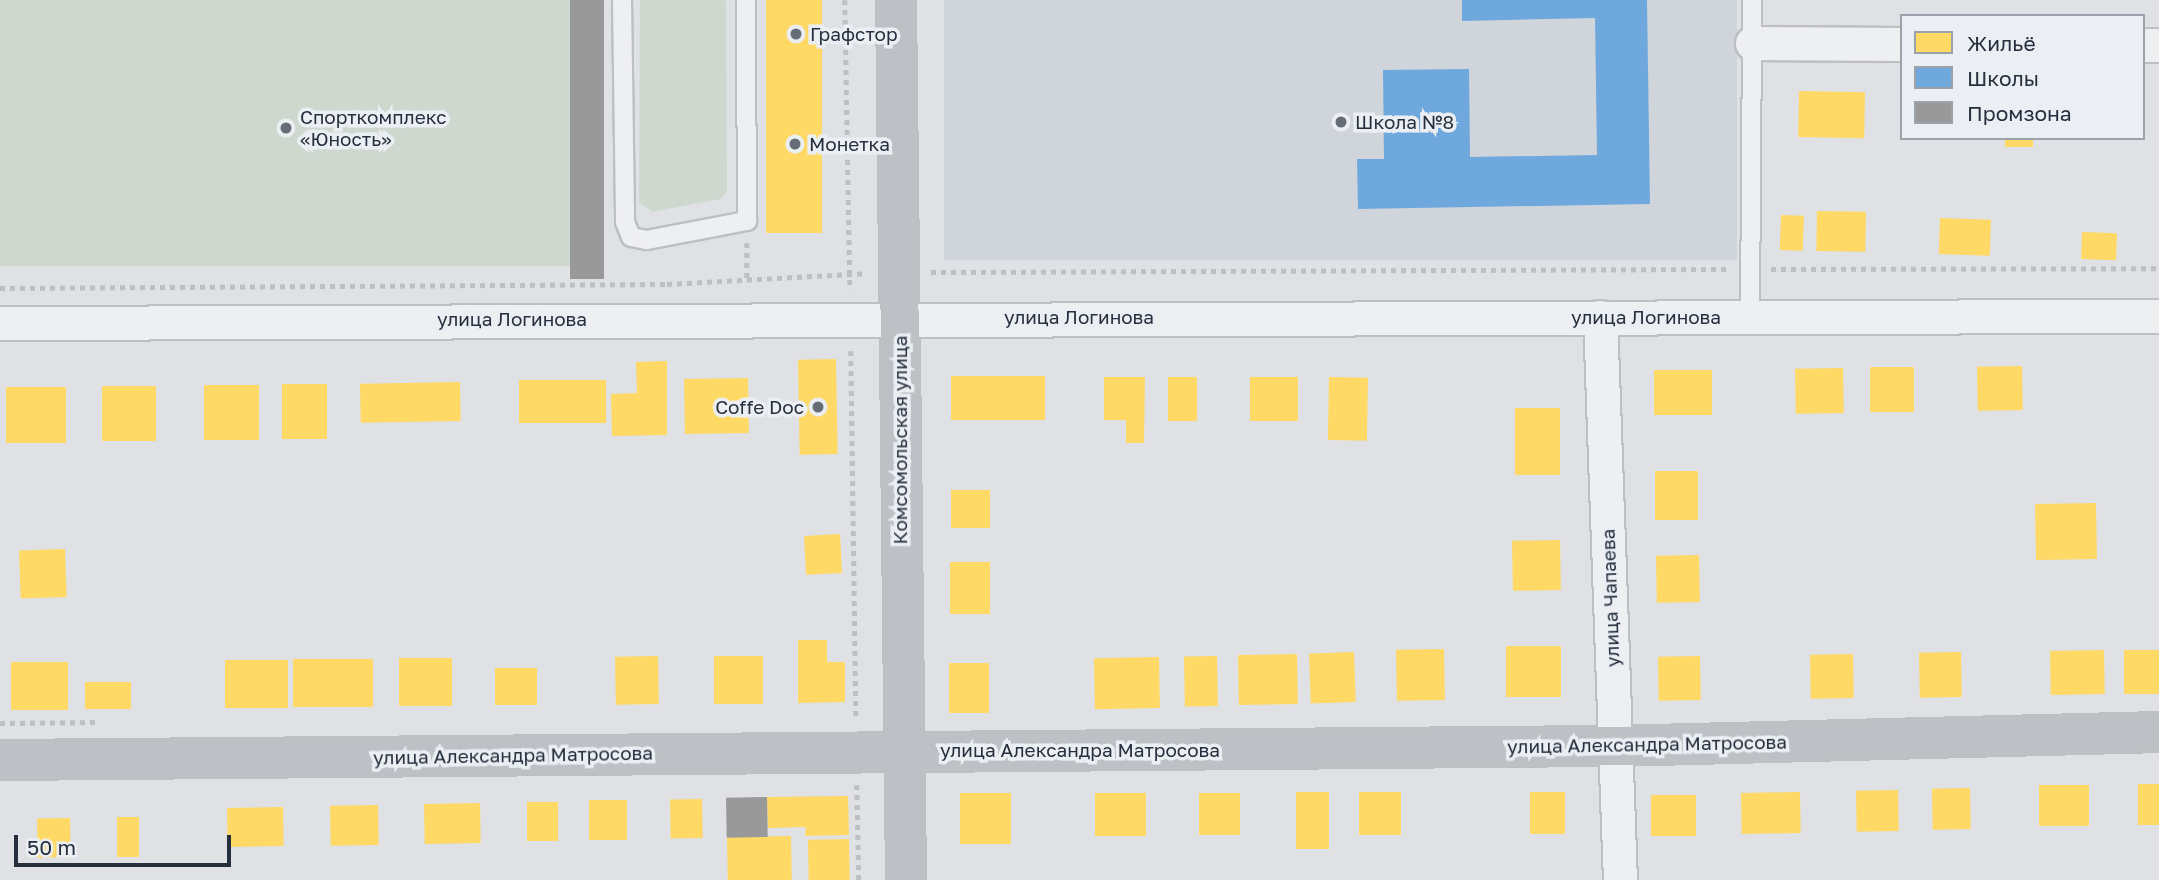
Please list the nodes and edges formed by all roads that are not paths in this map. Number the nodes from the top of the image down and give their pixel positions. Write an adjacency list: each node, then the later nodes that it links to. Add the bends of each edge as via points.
1 (622, 0): 2 (lane, via 625,222 631,237 647,240 747,221)
2 (746, 0)
3 (897, 0): 9 (street, Комсомольская улица)
4 (1752, 0): 5 (lane)
5 (1752, 43): 6 (street); 7 (lane)
6 (1900, 44)
7 (1750, 316): 8 (street, улица Логинова); 10 (street, улица Логинова)
8 (2159, 316)
9 (899, 317): 10 (street, улица Логинова); 11 (street, улица Логинова); 14 (street, Комсомольская улица)
10 (1600, 317): 13 (street, улица Чапаева)
11 (0, 323)
12 (2159, 732): 13 (street, улица Александра Матросова)
13 (1615, 746): 14 (street, улица Александра Матросова); 17 (street, улица Чапаева)
14 (902, 751): 15 (street, улица Александра Матросова); 16 (street, Комсомольская улица)
15 (0, 760)
16 (905, 880)
17 (1620, 880)

